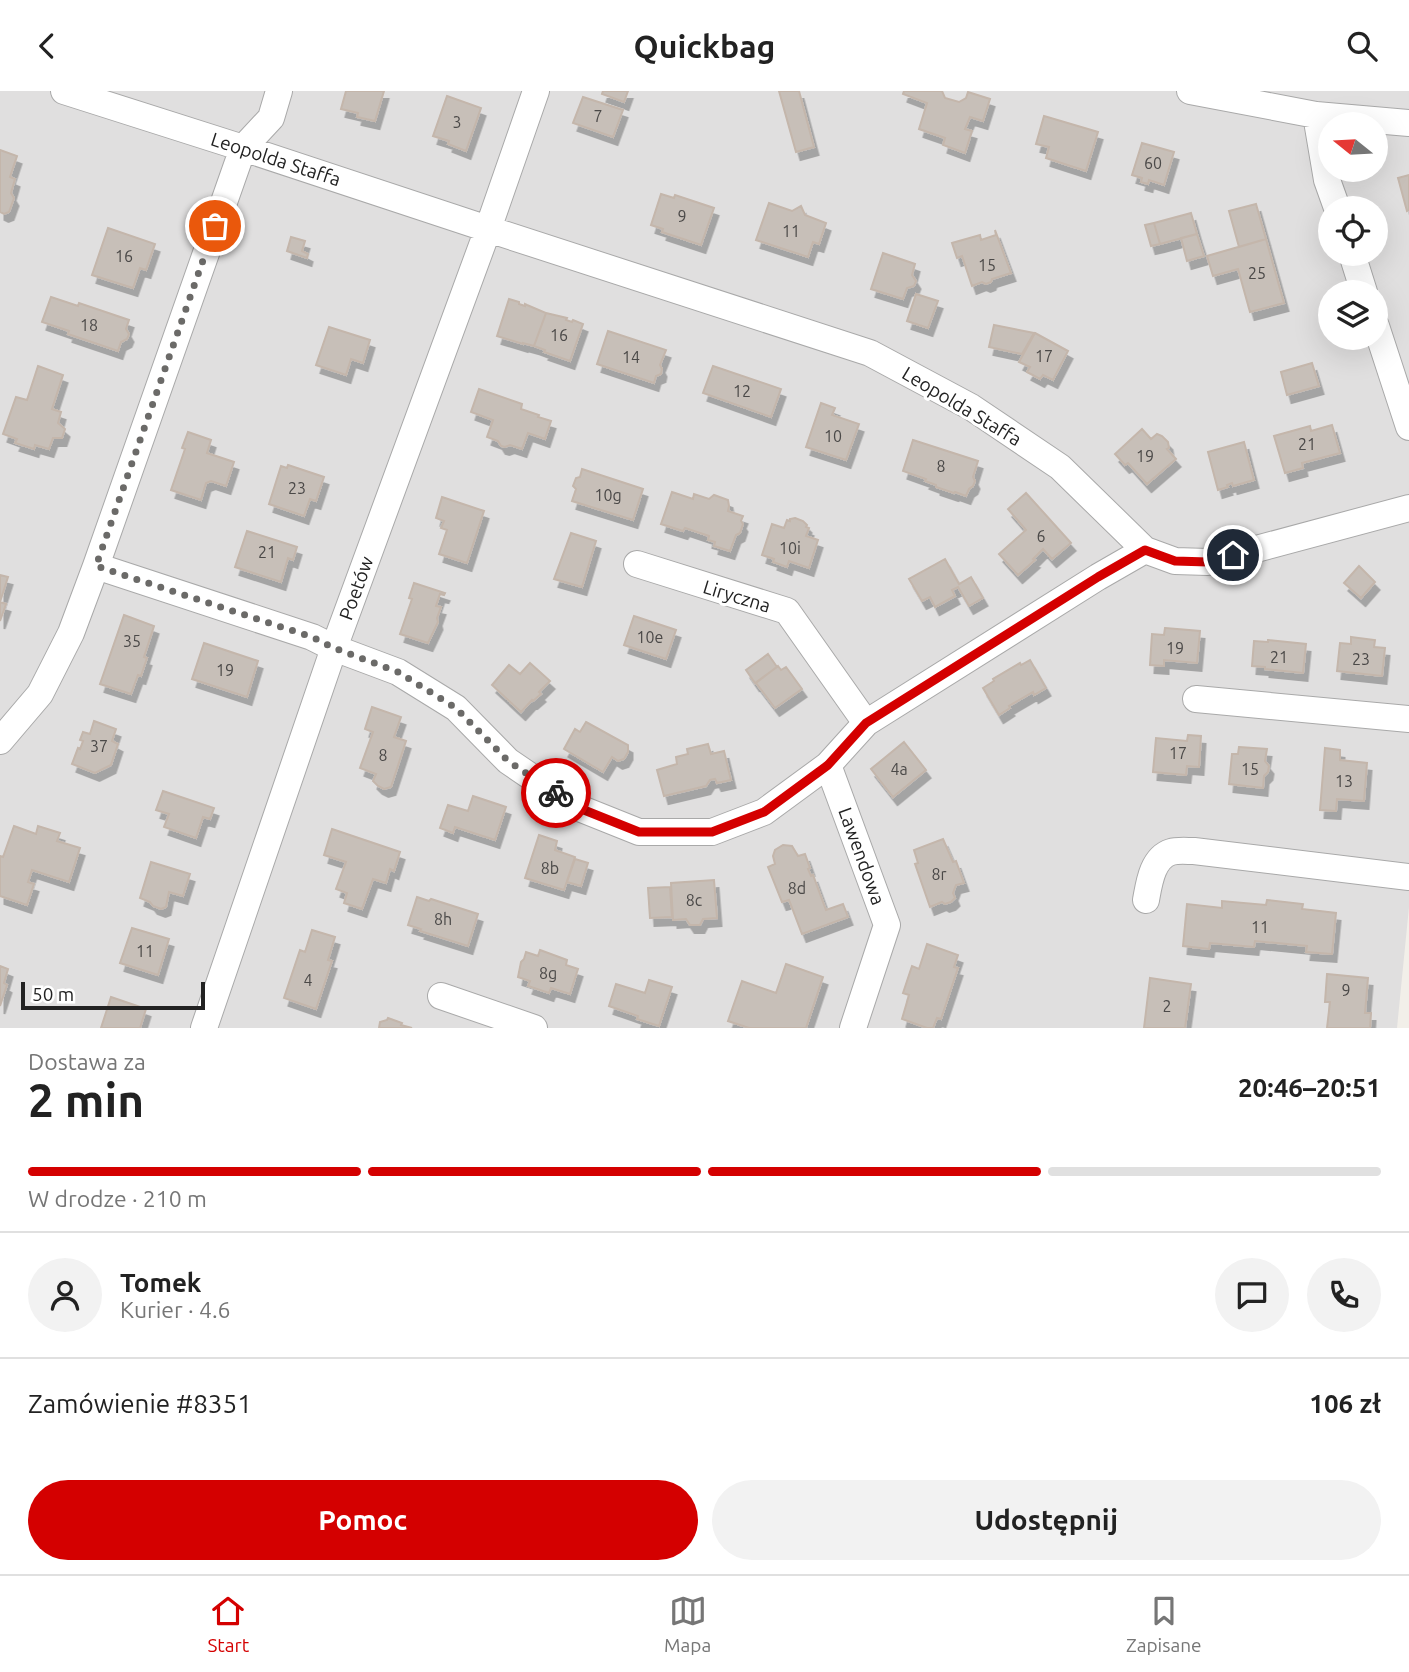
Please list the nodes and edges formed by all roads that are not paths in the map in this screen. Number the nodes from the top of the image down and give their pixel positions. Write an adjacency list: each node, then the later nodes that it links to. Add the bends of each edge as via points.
1 (64, 91): 7 (street, Leopolda Staffa)
2 (279, 91): 7 (street, via 271,118)
3 (536, 91): 9 (street)
4 (1189, 91): 5 (street)
5 (1316, 115): 6 (street); 8 (street)
6 (1409, 123)
7 (243, 148): 9 (street, Leopolda Staffa); 15 (street)
8 (1333, 196)
9 (488, 229): 13 (street, Leopolda Staffa, via 870,353 971,407 1060,467); 16 (street, Poetów)
10 (1384, 350): 11 (street)
11 (1409, 427)
12 (1409, 508): 13 (street, Leopolda Staffa, via 1208,562 1175,561)
13 (1145, 550): 19 (street)
14 (637, 563): 19 (street, Liryczna, via 788,611)
15 (96, 566): 16 (street); 20 (street, via 71,633 40,694)
16 (334, 648): 21 (street, via 398,672 456,708 508,761 574,806 639,832 712,832 764,812); 25 (street, Poetów)
17 (1196, 699): 18 (street)
18 (1409, 719)
19 (866, 723): 21 (street)
20 (0, 741)
21 (828, 765): 27 (street, Lawendowa, via 887,925)
22 (1409, 877): 23 (street, via 1170,852 1158,861)
23 (1146, 900)
24 (441, 996): 26 (street)
25 (204, 1028)
26 (534, 1028)
27 (853, 1028)

